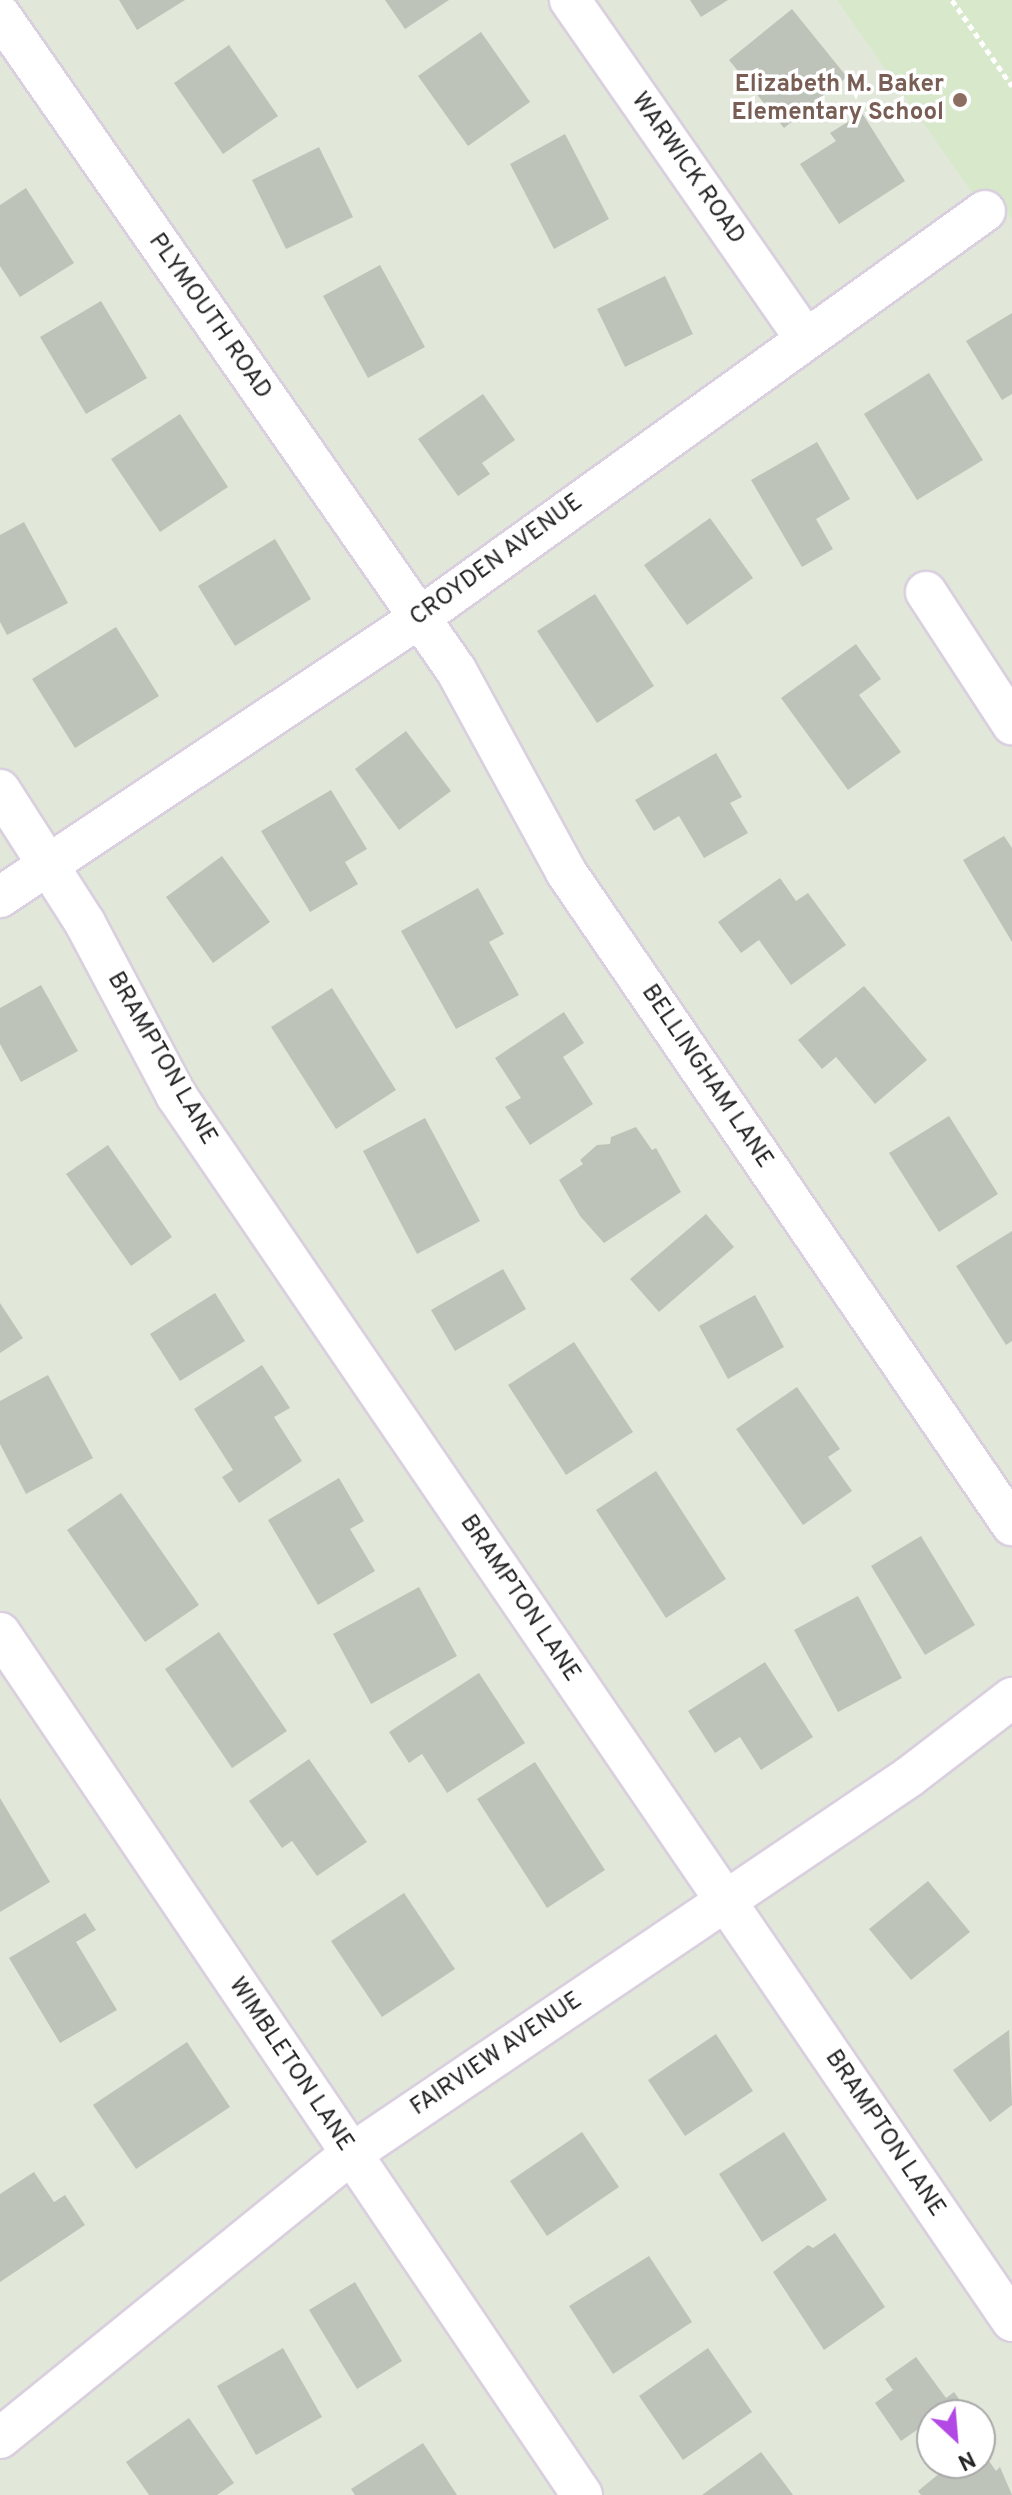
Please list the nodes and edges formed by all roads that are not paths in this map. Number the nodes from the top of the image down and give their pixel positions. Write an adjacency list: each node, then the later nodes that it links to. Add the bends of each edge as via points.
1 (570, 0): 4 (street, WARWICK ROAD)
2 (0, 15): 6 (street, PLYMOUTH ROAD)
3 (985, 211): 4 (street, CROYDEN AVENUE)
4 (805, 338): 6 (street, CROYDEN AVENUE)
5 (926, 592): 7 (street)
6 (419, 618): 9 (street, CROYDEN AVENUE); 11 (street, BELLINGHAM LANE, via 473,698 566,872)
7 (1012, 724)
8 (0, 790): 9 (street, BRAMPTON LANE)
9 (49, 863): 10 (street, CROYDEN AVENUE); 14 (street, BRAMPTON LANE, via 176,1095)
10 (0, 897)
11 (1012, 1525)
12 (0, 1633): 15 (street, WIMBLETON LANE)
13 (1012, 1698): 14 (street, FAIRVIEW AVENUE, via 909,1777)
14 (723, 1900): 15 (street, FAIRVIEW AVENUE); 16 (street, BRAMPTON LANE)
15 (351, 2154): 17 (street, FAIRVIEW AVENUE); 18 (street, WIMBLETON LANE)
16 (1012, 2321)
17 (0, 2438)
18 (582, 2495)

